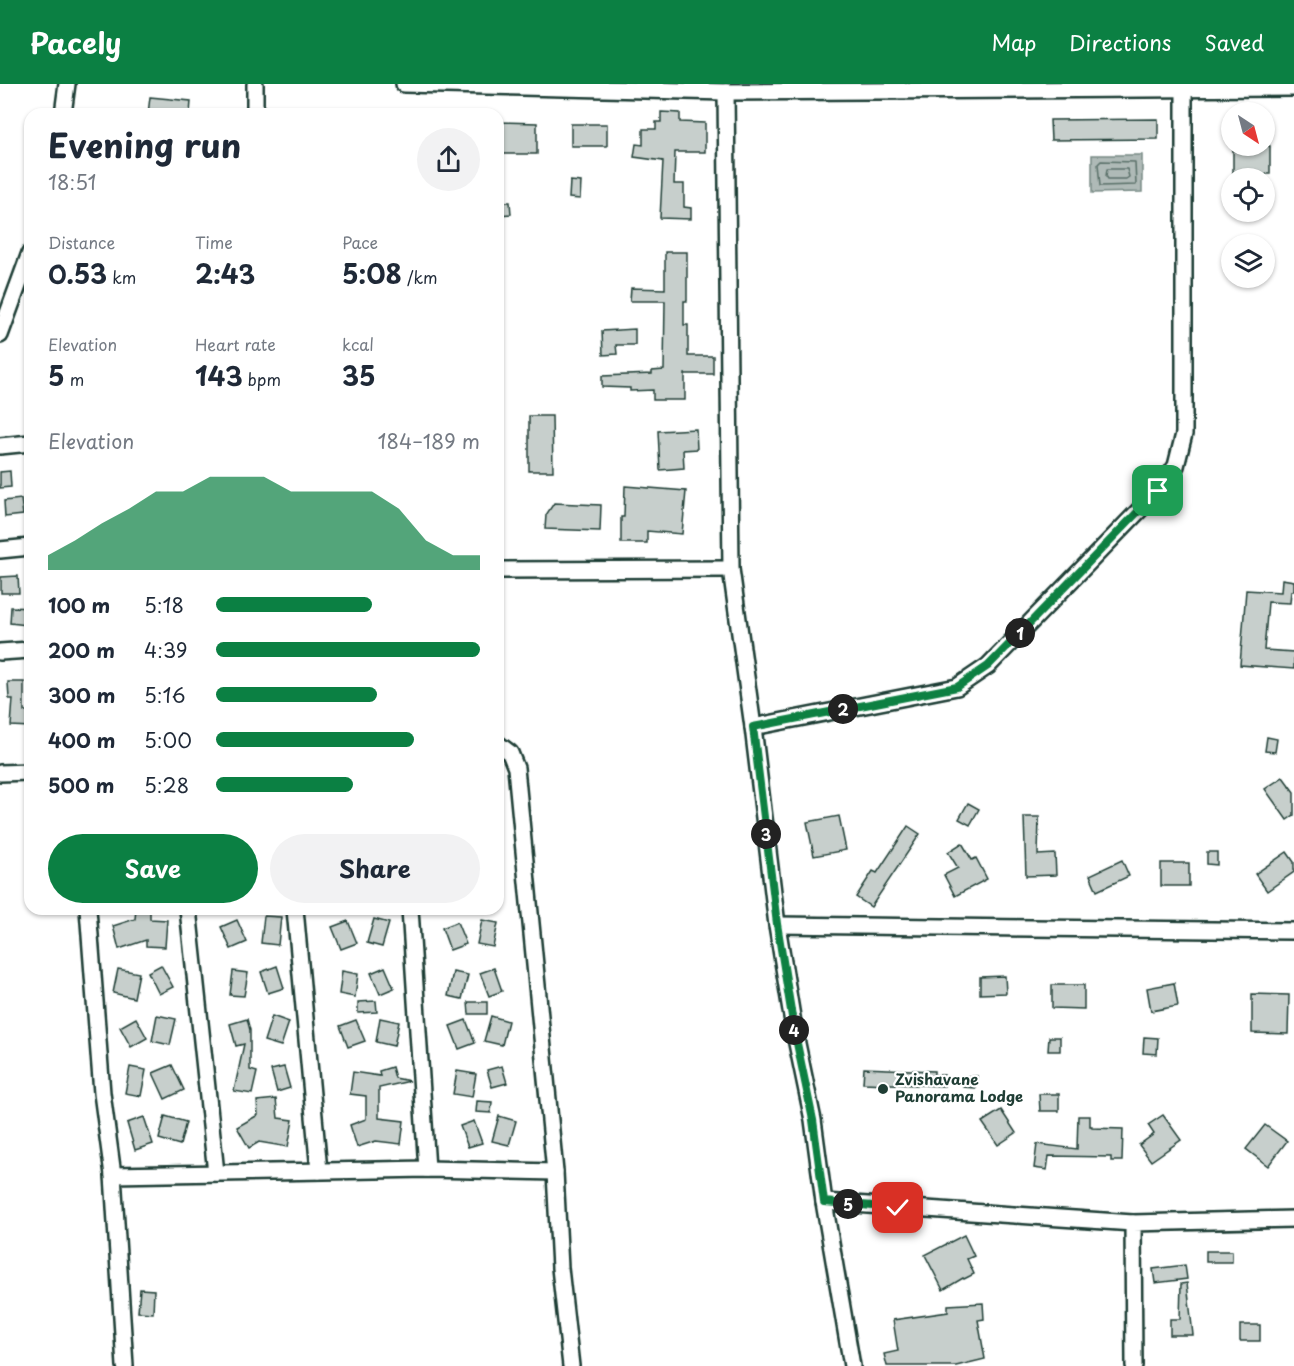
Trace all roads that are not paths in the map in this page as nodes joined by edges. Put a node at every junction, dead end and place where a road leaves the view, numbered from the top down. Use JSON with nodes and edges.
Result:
{"nodes":[{"id":1,"x":67,"y":84,"type":"edge"},
{"id":2,"x":255,"y":84,"type":"edge"},
{"id":3,"x":404,"y":84,"type":"edge"},
{"id":4,"x":860,"y":87,"type":"edge"},
{"id":5,"x":1184,"y":88,"type":"junction"},
{"id":6,"x":1294,"y":88,"type":"edge"},
{"id":7,"x":726,"y":92,"type":"junction"},
{"id":8,"x":64,"y":108,"type":"edge"},
{"id":9,"x":255,"y":108,"type":"edge"},
{"id":10,"x":24,"y":269,"type":"edge"},
{"id":11,"x":0,"y":335,"type":"edge"},
{"id":12,"x":24,"y":444,"type":"edge"},
{"id":13,"x":0,"y":446,"type":"edge"},
{"id":14,"x":24,"y":548,"type":"edge"},
{"id":15,"x":0,"y":550,"type":"edge"},
{"id":16,"x":731,"y":568,"type":"junction"},
{"id":17,"x":504,"y":570,"type":"edge"},
{"id":18,"x":24,"y":650,"type":"edge"},
{"id":19,"x":0,"y":652,"type":"edge"},
{"id":20,"x":753,"y":727,"type":"junction"},
{"id":21,"x":504,"y":748,"type":"edge"},
{"id":22,"x":24,"y":772,"type":"edge"},
{"id":23,"x":0,"y":773,"type":"edge"},
{"id":24,"x":88,"y":915,"type":"edge"},
{"id":25,"x":189,"y":915,"type":"edge"},
{"id":26,"x":296,"y":915,"type":"edge"},
{"id":27,"x":410,"y":915,"type":"edge"},
{"id":28,"x":777,"y":924,"type":"junction"},
{"id":29,"x":1294,"y":931,"type":"edge"},
{"id":30,"x":427,"y":1169,"type":"junction"},
{"id":31,"x":319,"y":1171,"type":"junction"},
{"id":32,"x":555,"y":1172,"type":"junction"},
{"id":33,"x":216,"y":1173,"type":"junction"},
{"id":34,"x":113,"y":1175,"type":"junction"},
{"id":35,"x":824,"y":1202,"type":"junction"},
{"id":36,"x":1294,"y":1219,"type":"edge"},
{"id":37,"x":1133,"y":1223,"type":"junction"},
{"id":38,"x":124,"y":1366,"type":"edge"},
{"id":39,"x":571,"y":1366,"type":"edge"},
{"id":40,"x":852,"y":1366,"type":"edge"},
{"id":41,"x":1134,"y":1366,"type":"edge"}],
"edges":[{"from":1,"to":8,"type":"street"},
{"from":2,"to":9,"type":"street"},
{"from":3,"to":7,"type":"street"},
{"from":4,"to":5,"type":"street"},
{"from":4,"to":7,"type":"street"},
{"from":5,"to":6,"type":"street"},
{"from":5,"to":20,"type":"street"},
{"from":7,"to":16,"type":"street"},
{"from":10,"to":11,"type":"street"},
{"from":12,"to":13,"type":"street"},
{"from":14,"to":15,"type":"street"},
{"from":16,"to":17,"type":"street"},
{"from":16,"to":20,"type":"street"},
{"from":18,"to":19,"type":"street"},
{"from":20,"to":28,"type":"street"},
{"from":21,"to":32,"type":"street"},
{"from":22,"to":23,"type":"street"},
{"from":24,"to":34,"type":"street"},
{"from":25,"to":33,"type":"street"},
{"from":26,"to":31,"type":"street"},
{"from":27,"to":30,"type":"street"},
{"from":28,"to":29,"type":"street"},
{"from":28,"to":35,"type":"street"},
{"from":30,"to":31,"type":"street"},
{"from":30,"to":32,"type":"street"},
{"from":31,"to":33,"type":"street"},
{"from":32,"to":39,"type":"street"},
{"from":33,"to":34,"type":"street"},
{"from":34,"to":38,"type":"street"},
{"from":35,"to":37,"type":"street"},
{"from":35,"to":40,"type":"street"},
{"from":36,"to":37,"type":"street"},
{"from":37,"to":41,"type":"street"}]}
